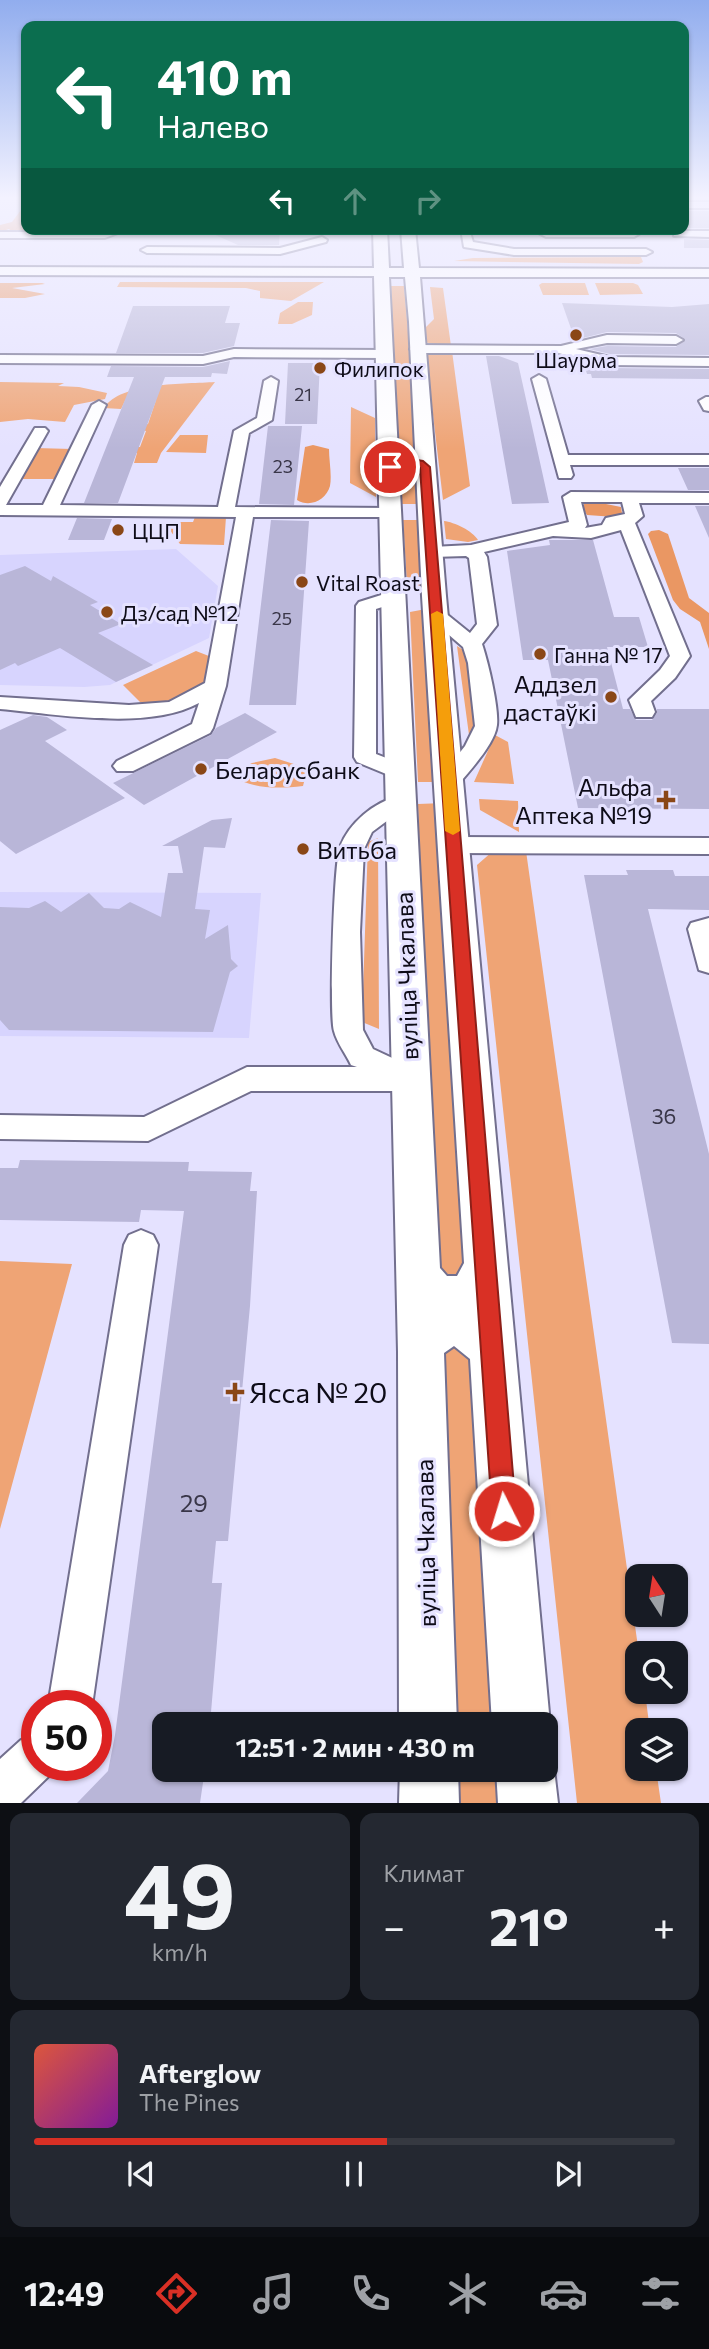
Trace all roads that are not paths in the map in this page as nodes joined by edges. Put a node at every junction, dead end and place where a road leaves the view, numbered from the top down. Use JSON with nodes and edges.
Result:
{"nodes":[{"id":1,"x":365,"y":281,"type":"edge"},
{"id":2,"x":383,"y":281,"type":"edge"},
{"id":3,"x":413,"y":281,"type":"edge"},
{"id":4,"x":383,"y":292,"type":"junction"},
{"id":5,"x":676,"y":340,"type":"dead end"},
{"id":6,"x":417,"y":349,"type":"junction"},
{"id":7,"x":558,"y":349,"type":"junction"},
{"id":8,"x":386,"y":354,"type":"junction"},
{"id":9,"x":0,"y":359,"type":"edge"},
{"id":10,"x":709,"y":362,"type":"edge"},
{"id":11,"x":539,"y":379,"type":"dead end"},
{"id":12,"x":271,"y":381,"type":"dead end"},
{"id":13,"x":99,"y":405,"type":"dead end"},
{"id":14,"x":40,"y":430,"type":"dead end"},
{"id":15,"x":390,"y":457,"type":"junction"},
{"id":16,"x":424,"y":457,"type":"junction"},
{"id":17,"x":560,"y":460,"type":"junction"},
{"id":18,"x":709,"y":460,"type":"edge"},
{"id":19,"x":571,"y":497,"type":"junction"},
{"id":20,"x":629,"y":498,"type":"junction"},
{"id":21,"x":709,"y":498,"type":"edge"},
{"id":22,"x":0,"y":502,"type":"edge"},
{"id":23,"x":0,"y":510,"type":"edge"},
{"id":24,"x":49,"y":510,"type":"junction"},
{"id":25,"x":225,"y":513,"type":"junction"},
{"id":26,"x":245,"y":513,"type":"junction"},
{"id":27,"x":392,"y":513,"type":"junction"},
{"id":28,"x":613,"y":524,"type":"junction"},
{"id":29,"x":578,"y":525,"type":"junction"},
{"id":30,"x":553,"y":531,"type":"junction"},
{"id":31,"x":471,"y":550,"type":"junction"},
{"id":32,"x":432,"y":552,"type":"junction"},
{"id":33,"x":394,"y":597,"type":"junction"},
{"id":34,"x":436,"y":606,"type":"junction"},
{"id":35,"x":472,"y":645,"type":"junction"},
{"id":36,"x":215,"y":686,"type":"junction"},
{"id":37,"x":0,"y":703,"type":"edge"},
{"id":38,"x":25,"y":704,"type":"junction"},
{"id":39,"x":644,"y":712,"type":"dead end"},
{"id":40,"x":0,"y":715,"type":"edge"},
{"id":41,"x":125,"y":765,"type":"dead end"},
{"id":42,"x":450,"y":780,"type":"junction"},
{"id":43,"x":399,"y":787,"type":"junction"},
{"id":44,"x":454,"y":845,"type":"junction"},
{"id":45,"x":709,"y":846,"type":"edge"},
{"id":46,"x":709,"y":927,"type":"edge"},
{"id":47,"x":709,"y":962,"type":"edge"},
{"id":48,"x":410,"y":1079,"type":"junction"},
{"id":49,"x":0,"y":1127,"type":"edge"},
{"id":50,"x":141,"y":1245,"type":"dead end"},
{"id":51,"x":417,"y":1265,"type":"junction"},
{"id":52,"x":484,"y":1266,"type":"junction"},
{"id":53,"x":421,"y":1352,"type":"junction"},
{"id":54,"x":491,"y":1352,"type":"junction"},
{"id":55,"x":71,"y":1690,"type":"edge"},
{"id":56,"x":428,"y":1712,"type":"edge"},
{"id":57,"x":520,"y":1712,"type":"edge"},
{"id":58,"x":21,"y":1771,"type":"edge"},
{"id":59,"x":429,"y":1782,"type":"edge"},
{"id":60,"x":526,"y":1782,"type":"edge"},
{"id":61,"x":0,"y":1791,"type":"edge"},
{"id":62,"x":429,"y":1803,"type":"edge"},
{"id":63,"x":528,"y":1803,"type":"edge"}],
"edges":[{"from":1,"to":4,"type":"main road"},
{"from":2,"to":4,"type":"main road","name":"вуліца Чкалава"},
{"from":3,"to":6,"type":"main road"},
{"from":4,"to":8,"type":"main road","name":"вуліца Чкалава"},
{"from":5,"to":7,"type":"lane"},
{"from":6,"to":7,"type":"lane"},
{"from":6,"to":16,"type":"main road"},
{"from":7,"to":10,"type":"lane"},
{"from":8,"to":9,"type":"lane"},
{"from":8,"to":15,"type":"main road","name":"вуліца Чкалава"},
{"from":11,"to":17,"type":"lane"},
{"from":12,"to":25,"type":"lane"},
{"from":13,"to":24,"type":"lane"},
{"from":14,"to":22,"type":"lane"},
{"from":15,"to":16,"type":"main road"},
{"from":15,"to":27,"type":"main road","name":"вуліца Чкалава"},
{"from":16,"to":32,"type":"main road"},
{"from":17,"to":18,"type":"lane"},
{"from":17,"to":19,"type":"lane"},
{"from":19,"to":20,"type":"lane"},
{"from":19,"to":29,"type":"lane"},
{"from":20,"to":21,"type":"lane"},
{"from":20,"to":28,"type":"lane"},
{"from":23,"to":24,"type":"lane"},
{"from":24,"to":25,"type":"lane"},
{"from":25,"to":26,"type":"lane"},
{"from":26,"to":27,"type":"lane"},
{"from":26,"to":36,"type":"lane"},
{"from":27,"to":33,"type":"main road","name":"вуліца Чкалава"},
{"from":28,"to":29,"type":"lane"},
{"from":28,"to":30,"type":"lane"},
{"from":28,"to":39,"type":"lane"},
{"from":29,"to":30,"type":"lane"},
{"from":30,"to":31,"type":"lane"},
{"from":31,"to":32,"type":"lane"},
{"from":31,"to":35,"type":"lane"},
{"from":32,"to":34,"type":"main road"},
{"from":33,"to":34,"type":"main road"},
{"from":33,"to":43,"type":"main road","name":"вуліца Чкалава"},
{"from":33,"to":43,"type":"lane"},
{"from":34,"to":35,"type":"lane"},
{"from":34,"to":42,"type":"main road"},
{"from":35,"to":42,"type":"lane"},
{"from":36,"to":38,"type":"lane"},
{"from":36,"to":41,"type":"lane"},
{"from":37,"to":38,"type":"lane"},
{"from":38,"to":40,"type":"lane"},
{"from":42,"to":44,"type":"main road"},
{"from":43,"to":48,"type":"main road","name":"вуліца Чкалава"},
{"from":43,"to":48,"type":"lane"},
{"from":44,"to":45,"type":"lane"},
{"from":44,"to":52,"type":"main road"},
{"from":46,"to":47,"type":"lane"},
{"from":48,"to":49,"type":"lane"},
{"from":48,"to":51,"type":"main road","name":"вуліца Чкалава"},
{"from":50,"to":55,"type":"lane"},
{"from":51,"to":52,"type":"main road"},
{"from":51,"to":53,"type":"main road","name":"вуліца Чкалава"},
{"from":52,"to":54,"type":"main road"},
{"from":53,"to":54,"type":"main road"},
{"from":53,"to":56,"type":"main road","name":"вуліца Чкалава"},
{"from":54,"to":57,"type":"main road"},
{"from":58,"to":61,"type":"lane"},
{"from":59,"to":62,"type":"main road"},
{"from":60,"to":63,"type":"main road"}]}
